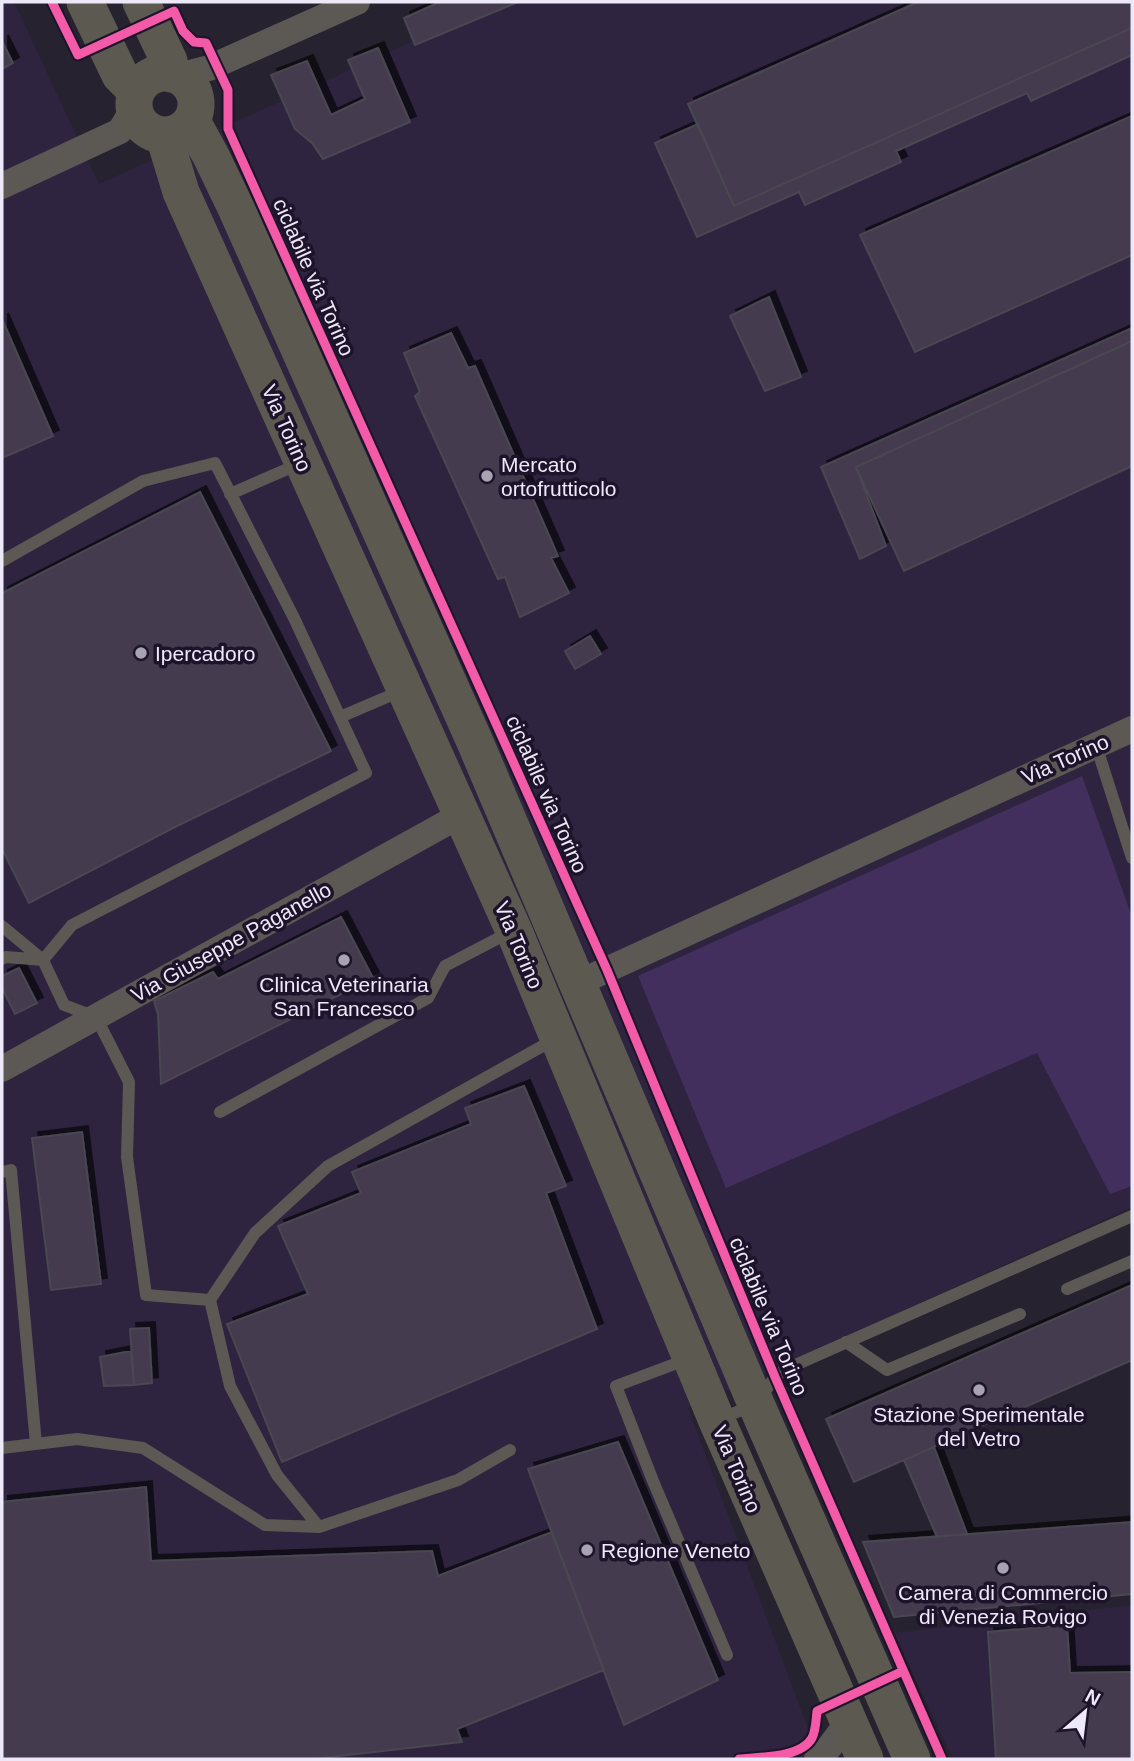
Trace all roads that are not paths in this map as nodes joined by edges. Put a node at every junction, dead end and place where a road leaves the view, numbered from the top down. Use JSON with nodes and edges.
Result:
{"nodes":[{"id":1,"x":85,"y":2,"type":"edge"},
{"id":2,"x":141,"y":2,"type":"edge"},
{"id":3,"x":357,"y":2,"type":"edge"},
{"id":4,"x":185,"y":95,"type":"junction"},
{"id":5,"x":135,"y":100,"type":"junction"},
{"id":6,"x":2,"y":186,"type":"edge"},
{"id":7,"x":303,"y":463,"type":"junction"},
{"id":8,"x":230,"y":494,"type":"junction"},
{"id":9,"x":2,"y":561,"type":"edge"},
{"id":10,"x":405,"y":690,"type":"junction"},
{"id":11,"x":340,"y":717,"type":"junction"},
{"id":12,"x":1132,"y":729,"type":"edge"},
{"id":13,"x":1096,"y":745,"type":"junction"},
{"id":14,"x":461,"y":815,"type":"junction"},
{"id":15,"x":1132,"y":858,"type":"edge"},
{"id":16,"x":2,"y":926,"type":"edge"},
{"id":17,"x":514,"y":931,"type":"junction"},
{"id":18,"x":2,"y":959,"type":"edge"},
{"id":19,"x":43,"y":960,"type":"junction"},
{"id":20,"x":578,"y":983,"type":"junction"},
{"id":21,"x":96,"y":1017,"type":"junction"},
{"id":22,"x":558,"y":1037,"type":"junction"},
{"id":23,"x":2,"y":1069,"type":"edge"},
{"id":24,"x":220,"y":1112,"type":"dead end"},
{"id":25,"x":2,"y":1172,"type":"edge"},
{"id":26,"x":1132,"y":1216,"type":"edge"},
{"id":27,"x":1132,"y":1261,"type":"edge"},
{"id":28,"x":1067,"y":1289,"type":"dead end"},
{"id":29,"x":210,"y":1300,"type":"junction"},
{"id":30,"x":1020,"y":1314,"type":"dead end"},
{"id":31,"x":846,"y":1342,"type":"junction"},
{"id":32,"x":691,"y":1358,"type":"junction"},
{"id":33,"x":756,"y":1404,"type":"junction"},
{"id":34,"x":717,"y":1421,"type":"junction"},
{"id":35,"x":36,"y":1444,"type":"junction"},
{"id":36,"x":2,"y":1448,"type":"edge"},
{"id":37,"x":510,"y":1450,"type":"dead end"},
{"id":38,"x":319,"y":1527,"type":"junction"},
{"id":39,"x":727,"y":1655,"type":"dead end"},
{"id":40,"x":848,"y":1722,"type":"junction"},
{"id":41,"x":817,"y":1759,"type":"edge"},
{"id":42,"x":865,"y":1759,"type":"edge"},
{"id":43,"x":912,"y":1759,"type":"edge"}],
"edges":[{"from":1,"to":5,"type":"street"},
{"from":2,"to":4,"type":"street","name":"Via Torino"},
{"from":3,"to":4,"type":"street"},
{"from":4,"to":5,"type":"street"},
{"from":4,"to":5,"type":"street"},
{"from":4,"to":7,"type":"street","name":"Via Torino"},
{"from":4,"to":20,"type":"street","name":"Via Torino"},
{"from":5,"to":6,"type":"street"},
{"from":7,"to":8,"type":"lane"},
{"from":7,"to":10,"type":"street","name":"Via Torino"},
{"from":8,"to":9,"type":"lane"},
{"from":8,"to":11,"type":"lane"},
{"from":10,"to":11,"type":"lane"},
{"from":10,"to":14,"type":"street","name":"Via Torino"},
{"from":11,"to":19,"type":"lane"},
{"from":12,"to":13,"type":"street","name":"Via Torino"},
{"from":13,"to":15,"type":"lane"},
{"from":13,"to":20,"type":"street","name":"Via Torino"},
{"from":14,"to":17,"type":"street","name":"Via Torino"},
{"from":14,"to":21,"type":"street","name":"Via Giuseppe Paganello"},
{"from":16,"to":19,"type":"lane"},
{"from":17,"to":22,"type":"street","name":"Via Torino"},
{"from":17,"to":24,"type":"lane"},
{"from":18,"to":19,"type":"lane"},
{"from":19,"to":21,"type":"lane"},
{"from":20,"to":33,"type":"street","name":"Via Torino"},
{"from":21,"to":23,"type":"street","name":"Via Giuseppe Paganello"},
{"from":21,"to":29,"type":"lane"},
{"from":22,"to":29,"type":"lane"},
{"from":22,"to":32,"type":"street","name":"Via Torino"},
{"from":25,"to":35,"type":"lane"},
{"from":26,"to":31,"type":"lane"},
{"from":27,"to":28,"type":"lane"},
{"from":29,"to":38,"type":"lane"},
{"from":30,"to":31,"type":"lane"},
{"from":31,"to":33,"type":"lane"},
{"from":32,"to":34,"type":"street","name":"Via Torino"},
{"from":32,"to":39,"type":"lane"},
{"from":33,"to":34,"type":"lane"},
{"from":33,"to":43,"type":"street","name":"Via Torino"},
{"from":34,"to":40,"type":"street","name":"Via Torino"},
{"from":35,"to":36,"type":"lane"},
{"from":35,"to":38,"type":"lane"},
{"from":37,"to":38,"type":"lane"},
{"from":40,"to":41,"type":"street"},
{"from":40,"to":42,"type":"street","name":"Via Torino"}]}
